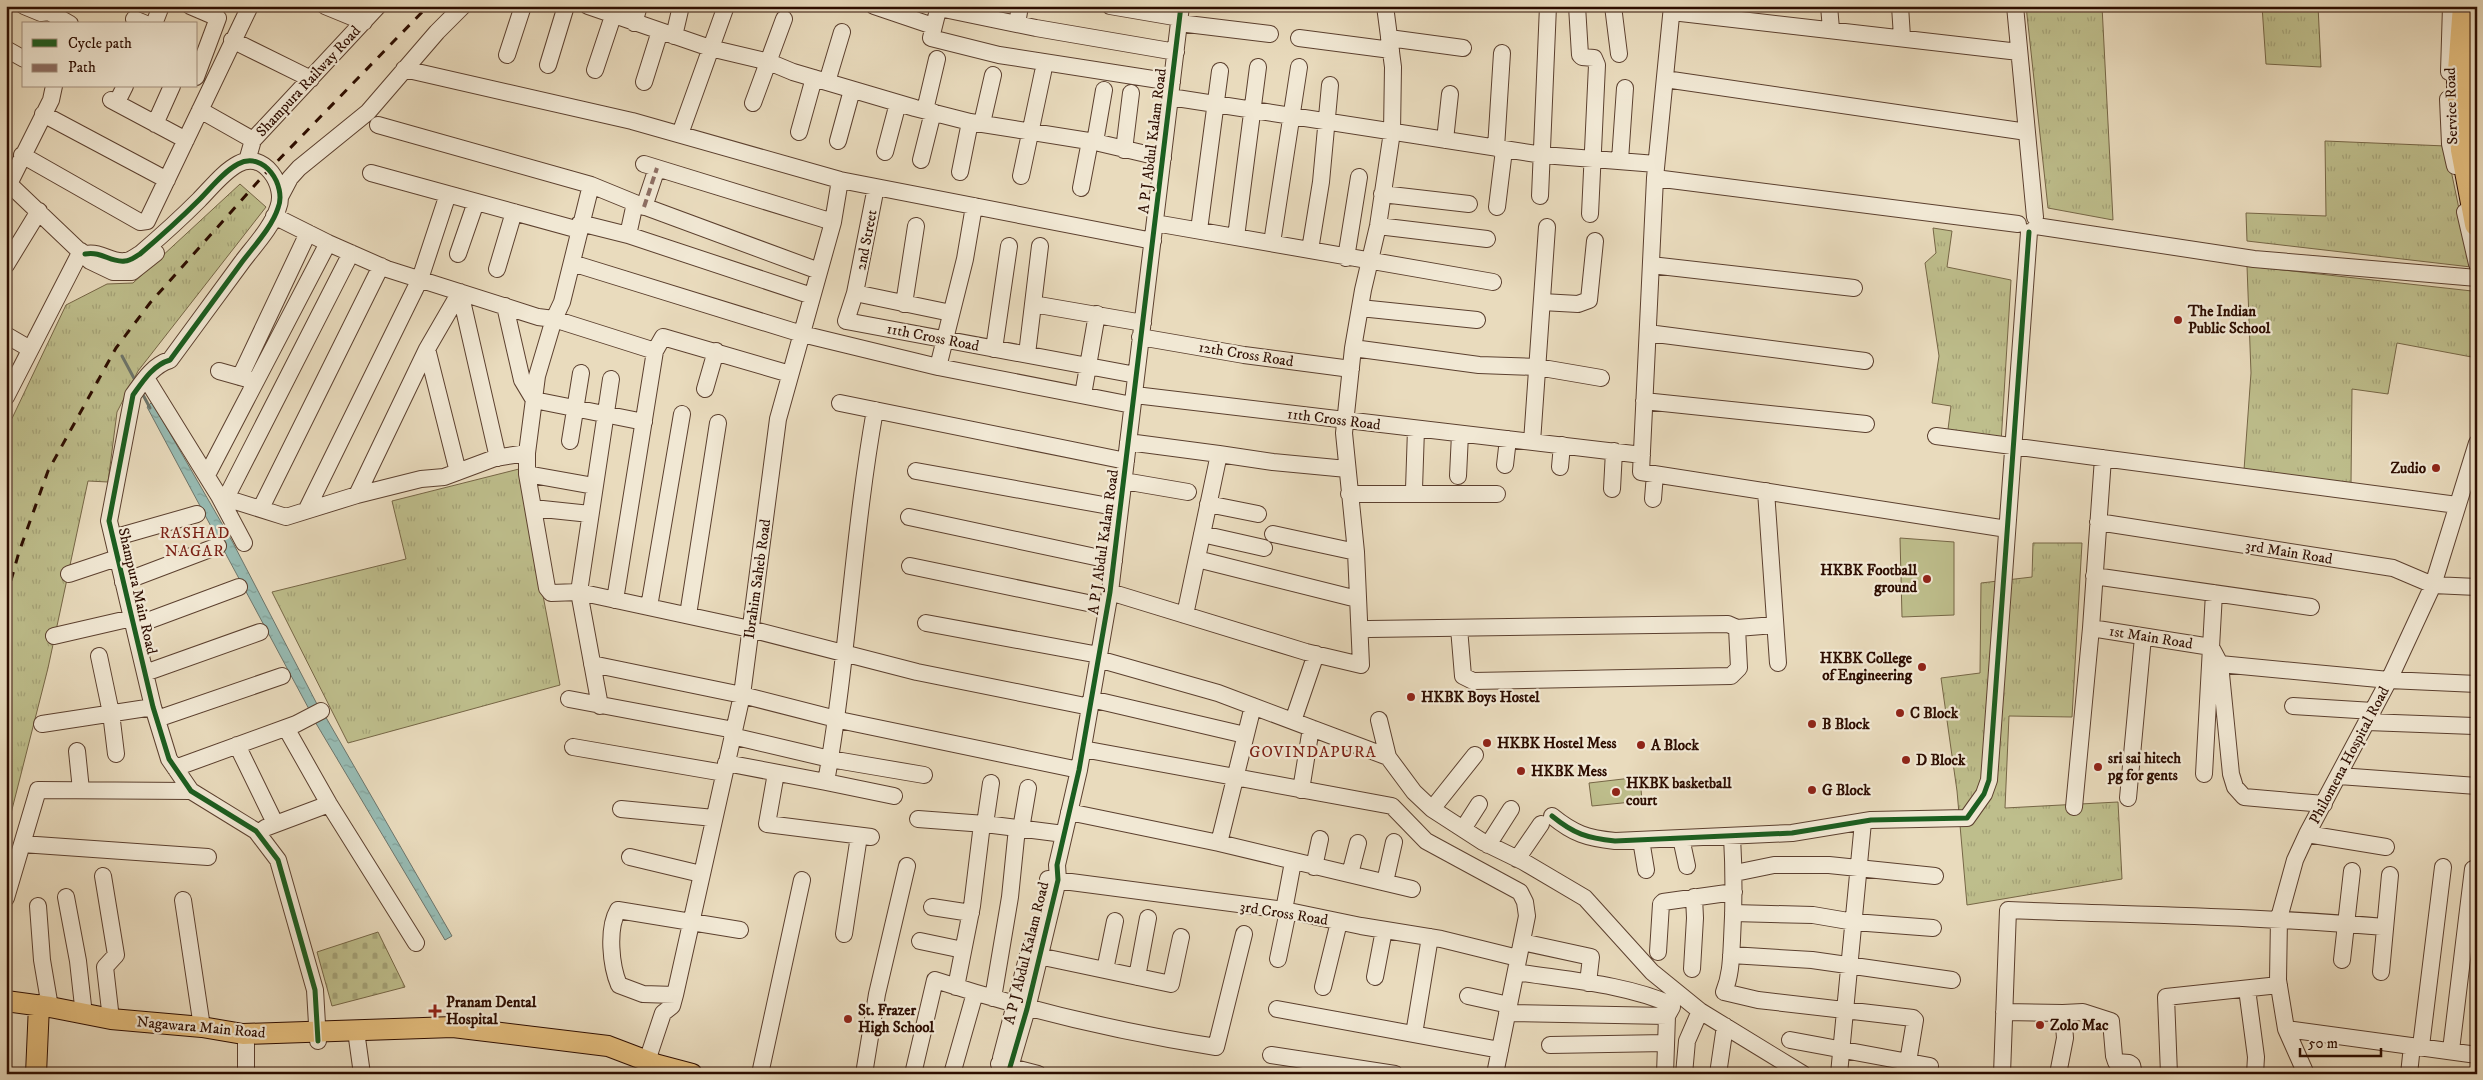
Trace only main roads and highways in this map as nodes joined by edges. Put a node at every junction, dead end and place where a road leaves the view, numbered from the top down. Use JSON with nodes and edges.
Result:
{"nodes":[{"id":1,"x":2465,"y":6,"type":"edge"},
{"id":2,"x":2477,"y":224,"type":"edge"},
{"id":3,"x":6,"y":1001,"type":"edge"},
{"id":4,"x":6,"y":1012,"type":"edge"},
{"id":5,"x":44,"y":1012,"type":"junction"},
{"id":6,"x":319,"y":1037,"type":"junction"},
{"id":7,"x":648,"y":1067,"type":"edge"},
{"id":8,"x":683,"y":1073,"type":"edge"},
{"id":9,"x":36,"y":1074,"type":"edge"},
{"id":10,"x":48,"y":1074,"type":"edge"}],
"edges":[{"from":1,"to":2,"type":"highway"},
{"from":3,"to":5,"type":"main road","name":"Nagawara Main Road"},
{"from":4,"to":5,"type":"main road"},
{"from":5,"to":6,"type":"main road","name":"Nagawara Main Road"},
{"from":5,"to":6,"type":"main road"},
{"from":5,"to":9,"type":"main road"},
{"from":5,"to":10,"type":"main road"},
{"from":6,"to":7,"type":"main road"},
{"from":7,"to":8,"type":"main road"}]}
